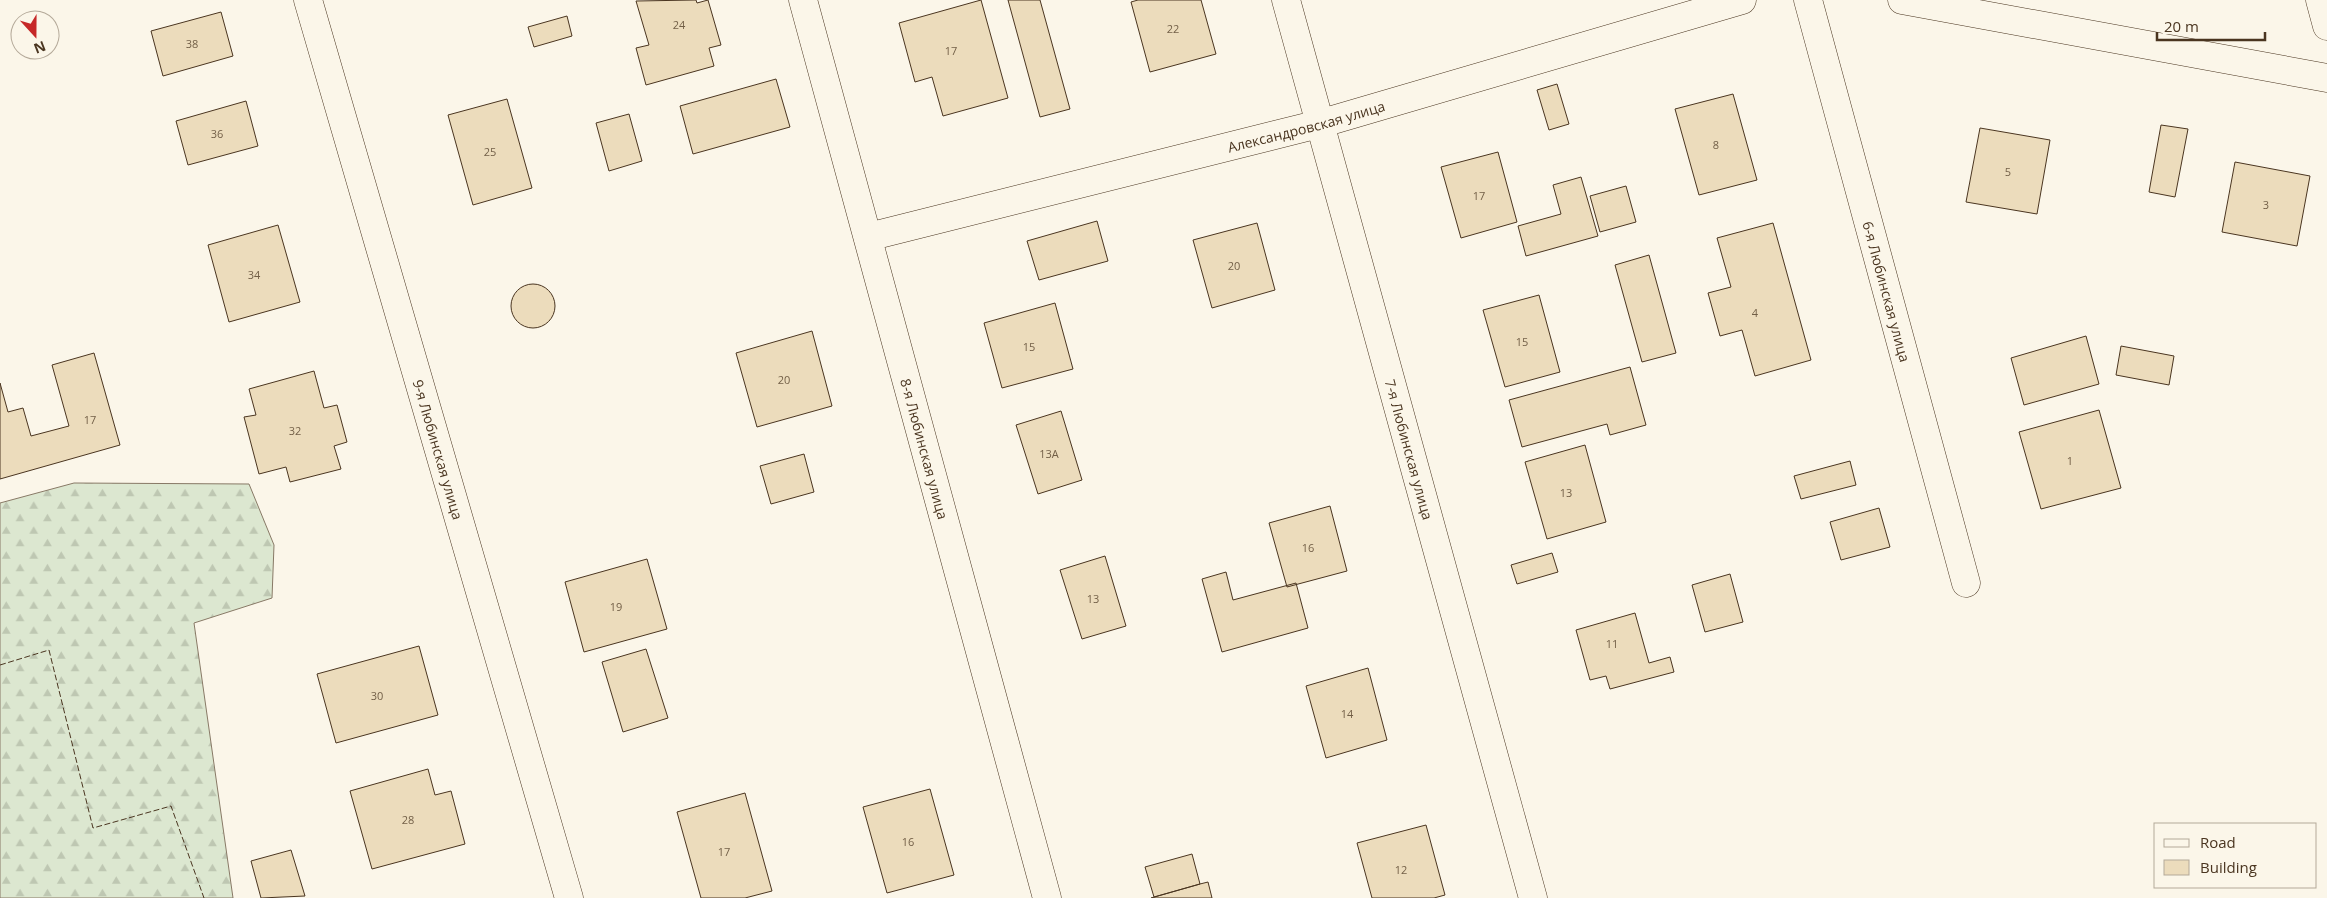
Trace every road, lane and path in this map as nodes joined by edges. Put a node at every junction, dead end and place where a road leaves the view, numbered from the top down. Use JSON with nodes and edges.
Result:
{"nodes":[{"id":1,"x":308,"y":0,"type":"edge"},
{"id":2,"x":803,"y":0,"type":"edge"},
{"id":3,"x":1286,"y":0,"type":"edge"},
{"id":4,"x":1742,"y":0,"type":"edge"},
{"id":5,"x":1808,"y":0,"type":"edge"},
{"id":6,"x":1902,"y":0,"type":"edge"},
{"id":7,"x":2320,"y":0,"type":"edge"},
{"id":8,"x":2327,"y":26,"type":"edge"},
{"id":9,"x":2327,"y":78,"type":"edge"},
{"id":10,"x":1320,"y":124,"type":"junction"},
{"id":11,"x":868,"y":237,"type":"junction"},
{"id":12,"x":1966,"y":583,"type":"dead end"},
{"id":13,"x":569,"y":898,"type":"edge"},
{"id":14,"x":1047,"y":898,"type":"edge"},
{"id":15,"x":1533,"y":898,"type":"edge"}],
"edges":[{"from":1,"to":13,"type":"street","name":"9-я Любинская улица"},
{"from":2,"to":11,"type":"street","name":"8-я Любинская улица"},
{"from":3,"to":10,"type":"street","name":"7-я Любинская улица"},
{"from":4,"to":10,"type":"street","name":"Александровская улица"},
{"from":5,"to":12,"type":"street","name":"6-я Любинская улица"},
{"from":6,"to":9,"type":"street"},
{"from":7,"to":8,"type":"street"},
{"from":10,"to":11,"type":"street","name":"Александровская улица"},
{"from":10,"to":15,"type":"street","name":"7-я Любинская улица"},
{"from":11,"to":14,"type":"street","name":"8-я Любинская улица"}]}
